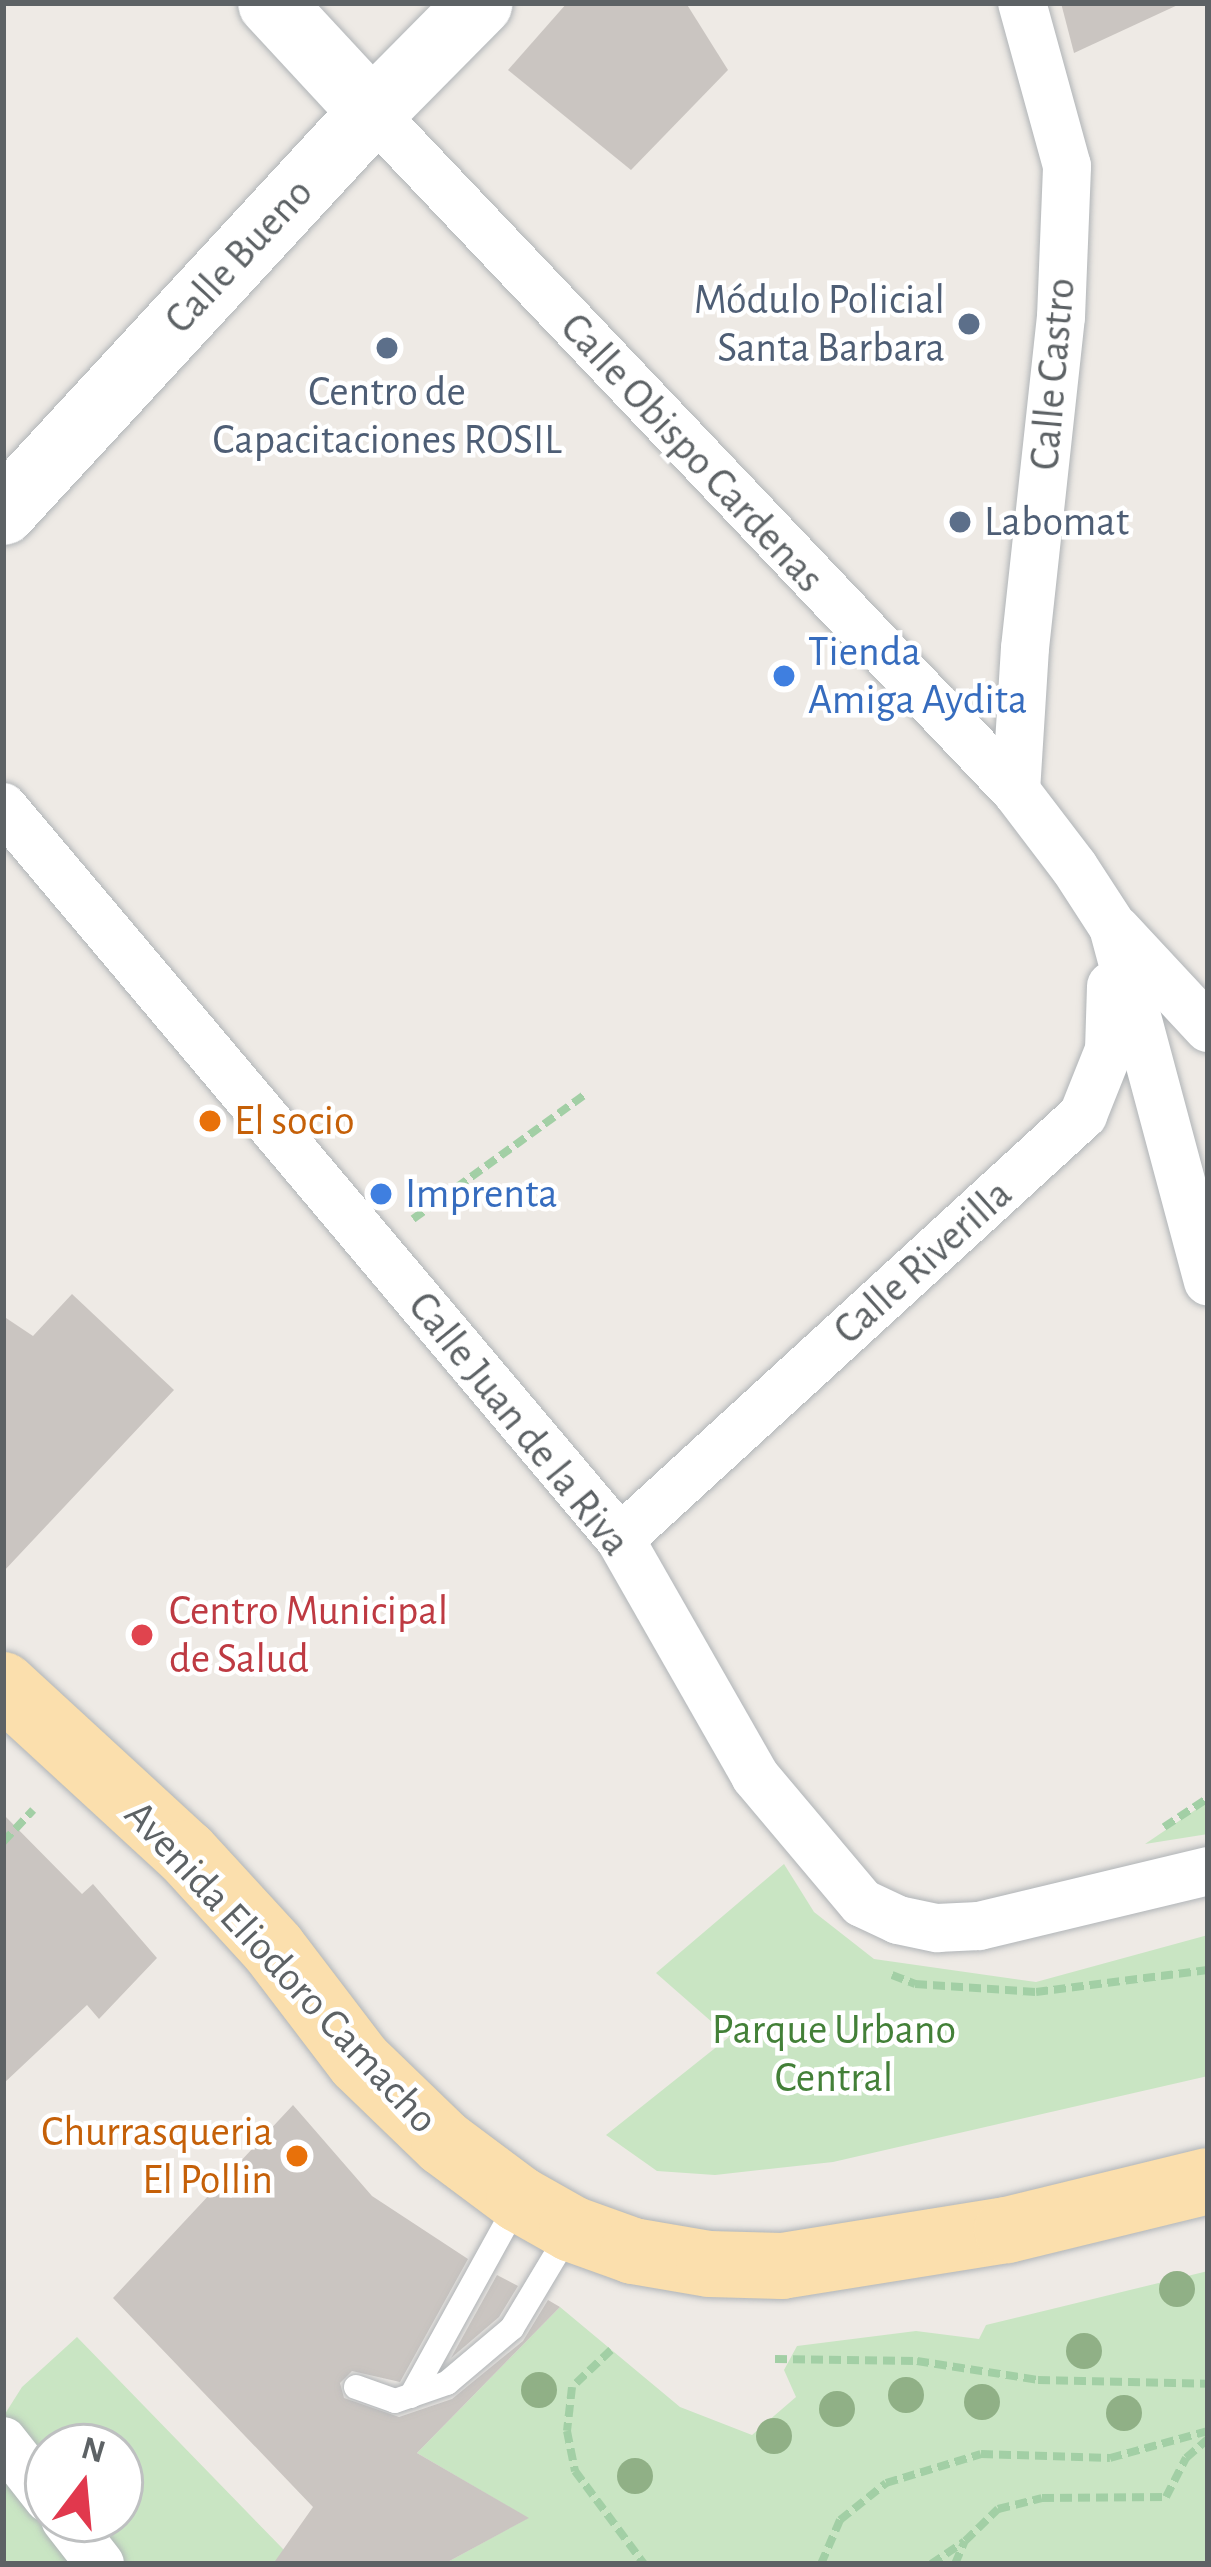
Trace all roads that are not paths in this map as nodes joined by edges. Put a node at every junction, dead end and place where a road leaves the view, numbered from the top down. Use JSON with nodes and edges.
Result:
{"nodes":[{"id":1,"x":271,"y":3,"type":"edge"},
{"id":2,"x":480,"y":3,"type":"edge"},
{"id":3,"x":1022,"y":3,"type":"edge"},
{"id":4,"x":371,"y":112,"type":"junction"},
{"id":5,"x":3,"y":512,"type":"edge"},
{"id":6,"x":1016,"y":791,"type":"junction"},
{"id":7,"x":3,"y":807,"type":"edge"},
{"id":8,"x":1113,"y":927,"type":"junction"},
{"id":9,"x":1208,"y":1028,"type":"edge"},
{"id":10,"x":1208,"y":1282,"type":"edge"},
{"id":11,"x":620,"y":1539,"type":"junction"},
{"id":12,"x":3,"y":1685,"type":"edge"},
{"id":13,"x":1208,"y":1871,"type":"edge"},
{"id":14,"x":1208,"y":2181,"type":"edge"},
{"id":15,"x":545,"y":2214,"type":"junction"},
{"id":16,"x":356,"y":2386,"type":"dead end"},
{"id":17,"x":411,"y":2396,"type":"junction"},
{"id":18,"x":3,"y":2441,"type":"edge"},
{"id":19,"x":24,"y":2468,"type":"edge"}],
"edges":[{"from":1,"to":4,"type":"main road"},
{"from":2,"to":4,"type":"main road","name":"Calle Bueno"},
{"from":3,"to":6,"type":"street","name":"Calle Castro"},
{"from":4,"to":5,"type":"main road","name":"Calle Bueno"},
{"from":4,"to":6,"type":"street","name":"Calle Obispo Cardenas"},
{"from":6,"to":8,"type":"street"},
{"from":7,"to":11,"type":"street","name":"Calle Juan de la Riva"},
{"from":8,"to":9,"type":"street"},
{"from":8,"to":10,"type":"street"},
{"from":8,"to":11,"type":"street","name":"Calle Riverilla"},
{"from":11,"to":13,"type":"street","name":"Calle Juan de la Riva"},
{"from":12,"to":15,"type":"main road","name":"Avenida Eliodoro Camacho"},
{"from":14,"to":15,"type":"main road","name":"Avenida Eliodoro Camacho"},
{"from":15,"to":17,"type":"lane"},
{"from":15,"to":17,"type":"lane"},
{"from":16,"to":17,"type":"lane"},
{"from":18,"to":19,"type":"street"}]}
